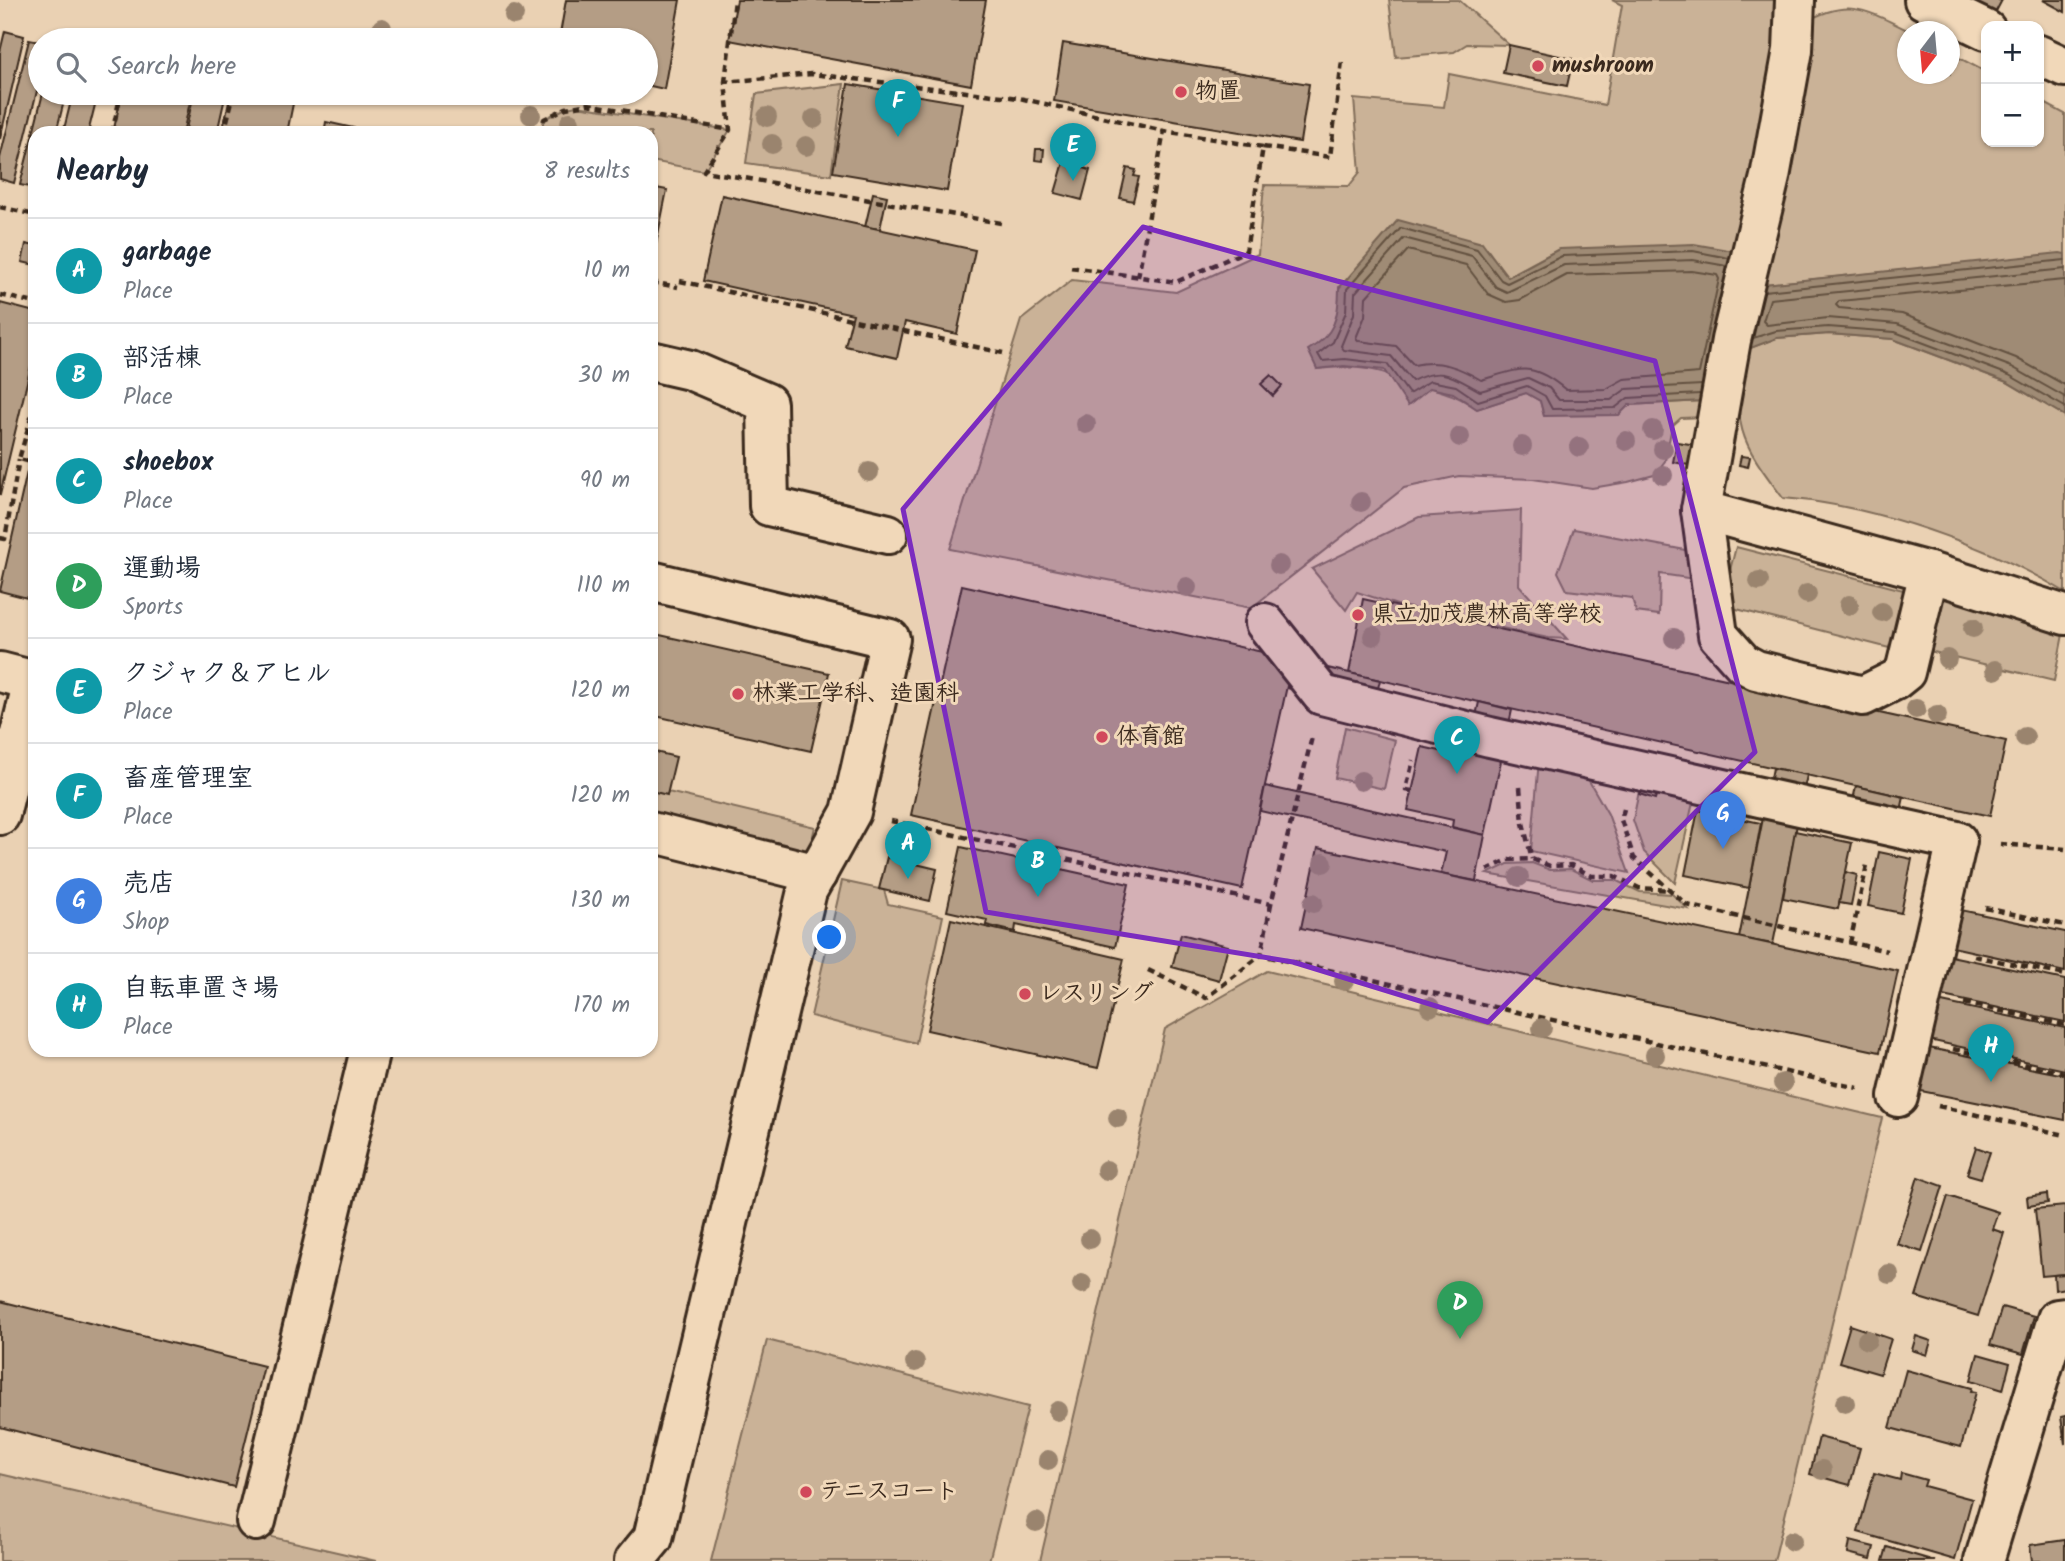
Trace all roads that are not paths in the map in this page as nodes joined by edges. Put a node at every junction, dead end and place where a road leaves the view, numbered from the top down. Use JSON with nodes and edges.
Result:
{"nodes":[{"id":1,"x":1796,"y":0,"type":"edge"},
{"id":2,"x":1924,"y":0,"type":"edge"},
{"id":3,"x":1981,"y":28,"type":"edge"},
{"id":4,"x":2044,"y":57,"type":"edge"},
{"id":5,"x":2065,"y":67,"type":"edge"},
{"id":6,"x":658,"y":363,"type":"edge"},
{"id":7,"x":1701,"y":510,"type":"junction"},
{"id":8,"x":888,"y":534,"type":"dead end"},
{"id":9,"x":1929,"y":572,"type":"junction"},
{"id":10,"x":658,"y":583,"type":"edge"},
{"id":11,"x":2065,"y":615,"type":"edge"},
{"id":12,"x":1265,"y":623,"type":"dead end"},
{"id":13,"x":23,"y":678,"type":"edge"},
{"id":14,"x":0,"y":815,"type":"edge"},
{"id":15,"x":658,"y":834,"type":"edge"},
{"id":16,"x":817,"y":874,"type":"junction"},
{"id":17,"x":368,"y":1057,"type":"edge"},
{"id":18,"x":1898,"y":1097,"type":"road end"},
{"id":19,"x":2065,"y":1318,"type":"edge"},
{"id":20,"x":256,"y":1521,"type":"dead end"},
{"id":21,"x":634,"y":1561,"type":"edge"},
{"id":22,"x":1984,"y":1561,"type":"edge"}],
"edges":[{"from":1,"to":7,"type":"street"},
{"from":2,"to":3,"type":"street"},
{"from":4,"to":5,"type":"street"},
{"from":6,"to":8,"type":"street"},
{"from":7,"to":9,"type":"street"},
{"from":7,"to":9,"type":"street"},
{"from":9,"to":11,"type":"street"},
{"from":10,"to":16,"type":"street"},
{"from":12,"to":18,"type":"street"},
{"from":13,"to":14,"type":"street"},
{"from":15,"to":16,"type":"street"},
{"from":16,"to":21,"type":"street"},
{"from":17,"to":20,"type":"street"},
{"from":19,"to":22,"type":"street"}]}
